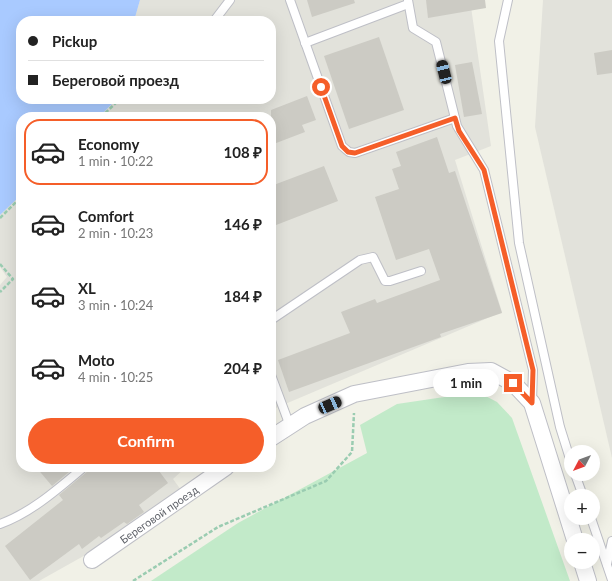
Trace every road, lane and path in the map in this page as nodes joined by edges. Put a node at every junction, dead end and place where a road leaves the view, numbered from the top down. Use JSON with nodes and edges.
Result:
{"nodes":[{"id":1,"x":230,"y":0,"type":"edge"},
{"id":2,"x":290,"y":0,"type":"edge"},
{"id":3,"x":508,"y":0,"type":"edge"},
{"id":4,"x":408,"y":2,"type":"edge"},
{"id":5,"x":218,"y":16,"type":"edge"},
{"id":6,"x":305,"y":43,"type":"junction"},
{"id":7,"x":115,"y":104,"type":"edge"},
{"id":8,"x":107,"y":112,"type":"edge"},
{"id":9,"x":455,"y":118,"type":"junction"},
{"id":10,"x":16,"y":202,"type":"edge"},
{"id":11,"x":0,"y":218,"type":"edge"},
{"id":12,"x":0,"y":264,"type":"edge"},
{"id":13,"x":421,"y":271,"type":"dead end"},
{"id":14,"x":0,"y":292,"type":"edge"},
{"id":15,"x":276,"y":317,"type":"edge"},
{"id":16,"x":276,"y":388,"type":"edge"},
{"id":17,"x":354,"y":394,"type":"junction"},
{"id":18,"x":532,"y":403,"type":"junction"},
{"id":19,"x":290,"y":426,"type":"junction"},
{"id":20,"x":276,"y":435,"type":"edge"},
{"id":21,"x":566,"y":445,"type":"edge"},
{"id":22,"x":78,"y":472,"type":"edge"},
{"id":23,"x":219,"y":472,"type":"edge"},
{"id":24,"x":0,"y":524,"type":"edge"},
{"id":25,"x":593,"y":525,"type":"edge"},
{"id":26,"x":573,"y":533,"type":"edge"},
{"id":27,"x":612,"y":541,"type":"edge"},
{"id":28,"x":92,"y":560,"type":"dead end"},
{"id":29,"x":607,"y":565,"type":"junction"},
{"id":30,"x":584,"y":569,"type":"edge"},
{"id":31,"x":612,"y":580,"type":"edge"},
{"id":32,"x":133,"y":581,"type":"edge"},
{"id":33,"x":588,"y":581,"type":"edge"}],
"edges":[{"from":1,"to":5,"type":"lane"},
{"from":2,"to":6,"type":"lane"},
{"from":3,"to":21,"type":"lane"},
{"from":4,"to":6,"type":"lane"},
{"from":4,"to":9,"type":"lane"},
{"from":6,"to":9,"type":"lane"},
{"from":7,"to":8,"type":"path"},
{"from":9,"to":18,"type":"lane"},
{"from":10,"to":11,"type":"path"},
{"from":12,"to":14,"type":"path"},
{"from":13,"to":15,"type":"lane"},
{"from":16,"to":19,"type":"lane"},
{"from":17,"to":18,"type":"street"},
{"from":17,"to":19,"type":"street"},
{"from":17,"to":32,"type":"path"},
{"from":18,"to":26,"type":"street"},
{"from":19,"to":20,"type":"street"},
{"from":22,"to":24,"type":"lane"},
{"from":23,"to":28,"type":"street","name":"Береговой проезд"},
{"from":25,"to":29,"type":"lane"},
{"from":27,"to":29,"type":"lane"},
{"from":29,"to":31,"type":"lane"},
{"from":30,"to":33,"type":"street"}]}
